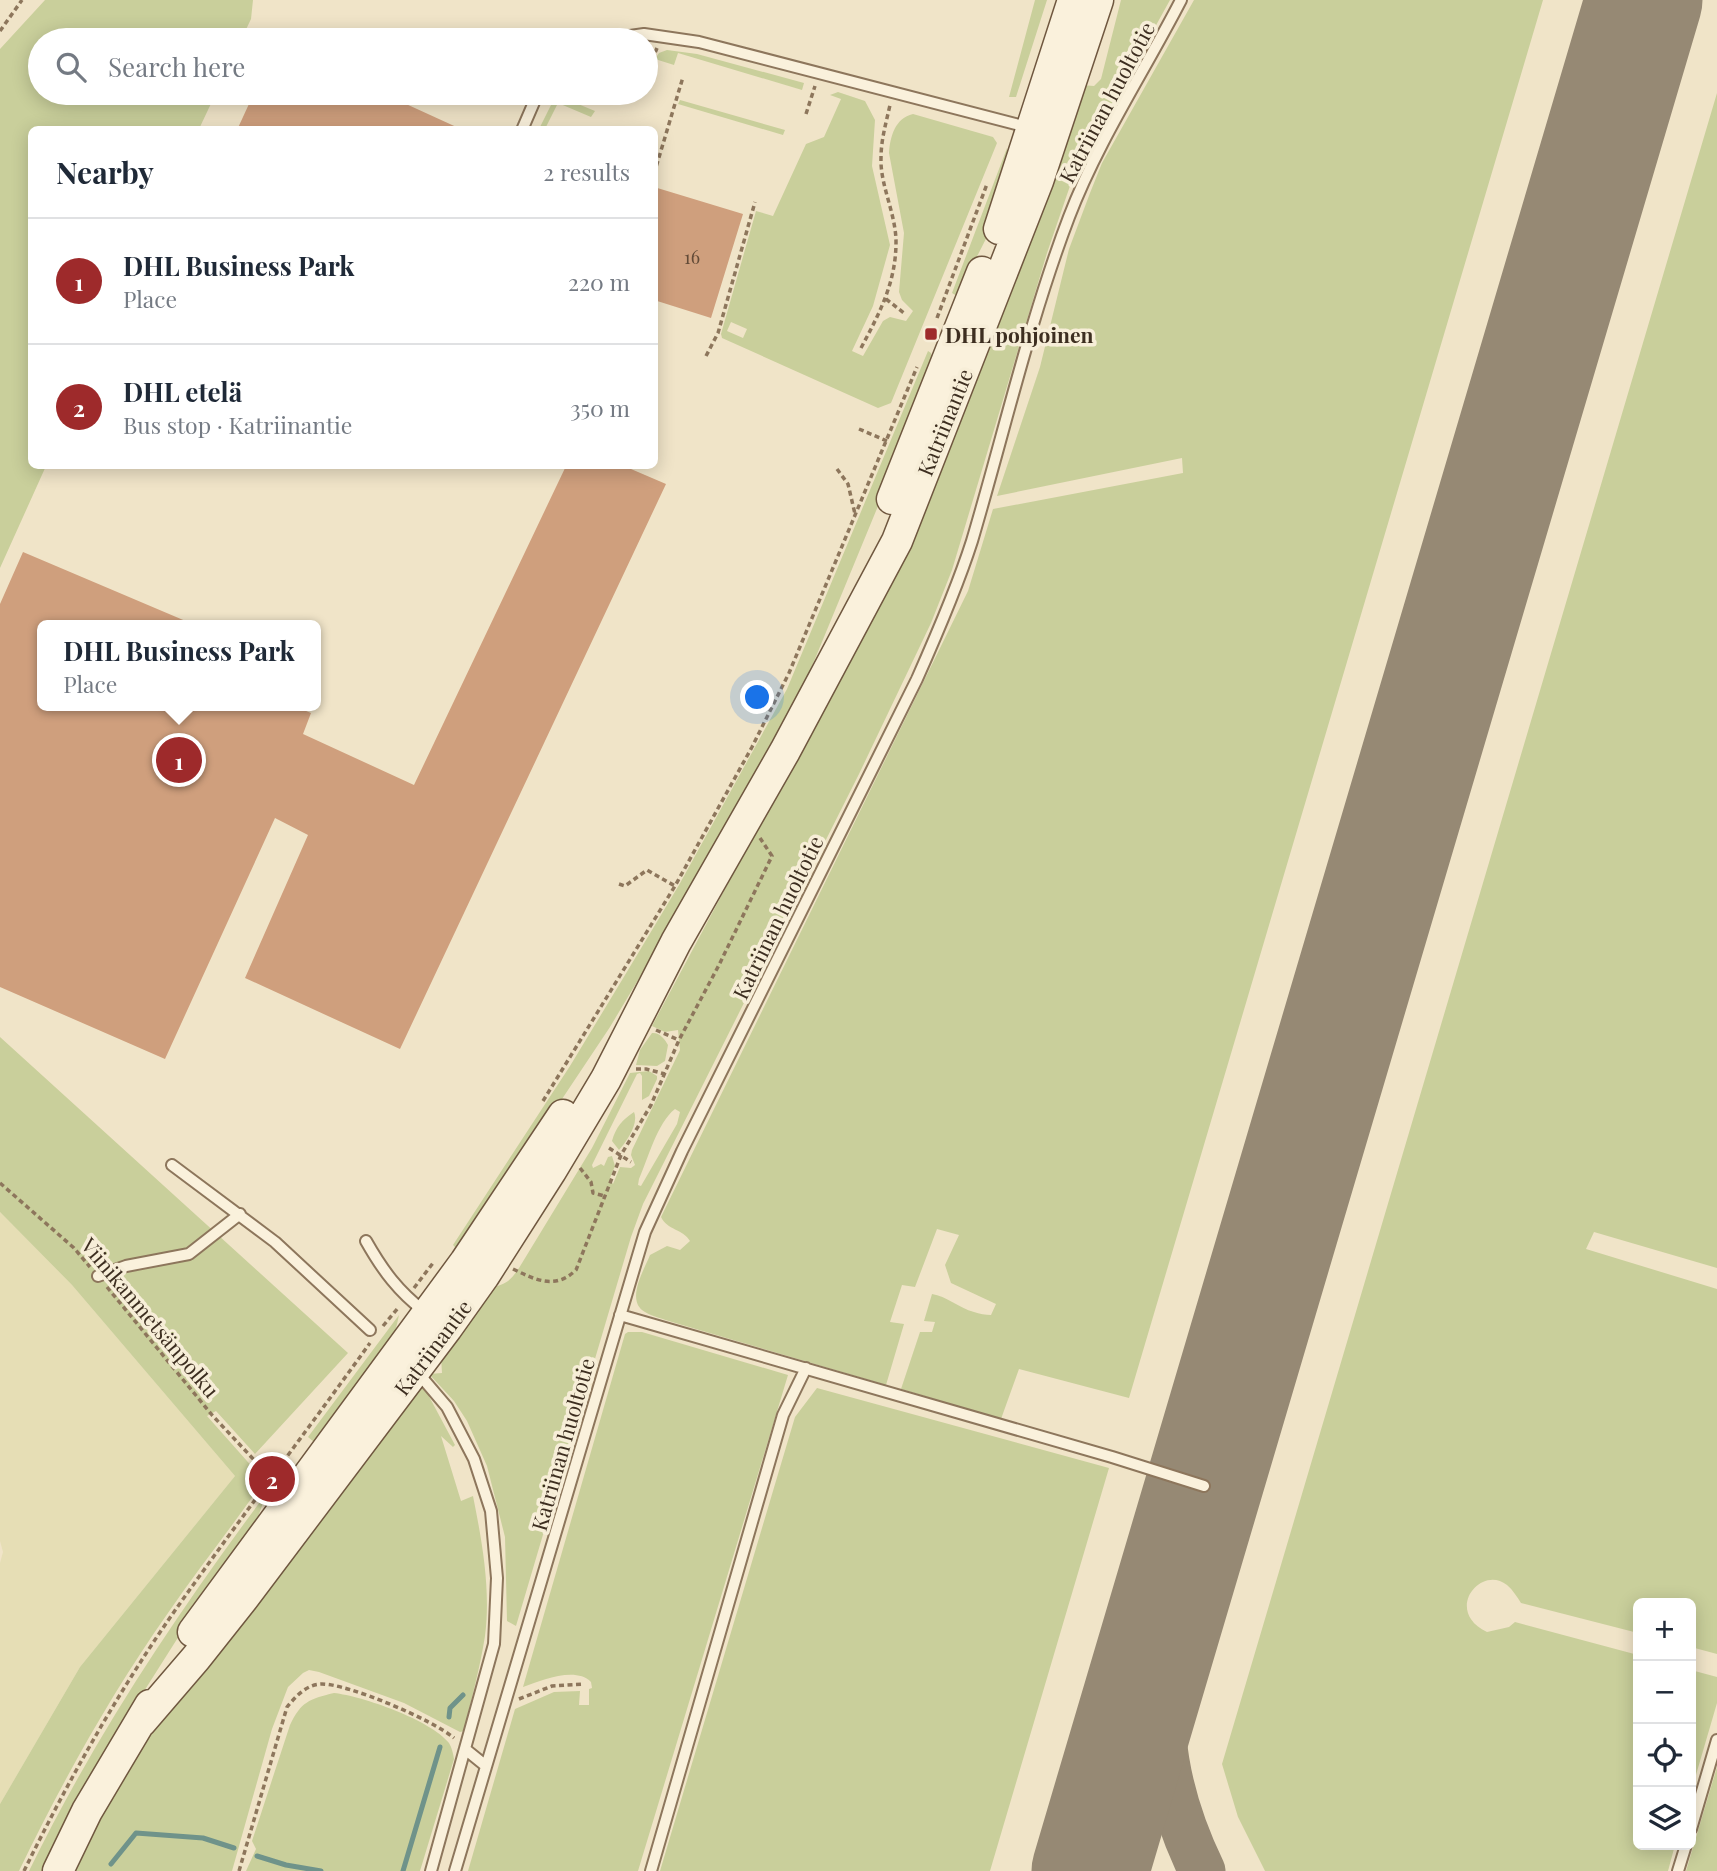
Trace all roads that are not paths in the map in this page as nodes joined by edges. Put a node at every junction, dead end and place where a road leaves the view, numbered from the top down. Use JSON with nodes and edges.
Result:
{"nodes":[{"id":1,"x":1073,"y":0,"type":"edge"},
{"id":2,"x":1098,"y":0,"type":"edge"},
{"id":3,"x":1181,"y":0,"type":"edge"},
{"id":4,"x":658,"y":36,"type":"edge"},
{"id":5,"x":533,"y":105,"type":"edge"},
{"id":6,"x":524,"y":126,"type":"edge"},
{"id":7,"x":1042,"y":132,"type":"junction"},
{"id":8,"x":172,"y":1165,"type":"dead end"},
{"id":9,"x":240,"y":1214,"type":"junction"},
{"id":10,"x":366,"y":1241,"type":"dead end"},
{"id":11,"x":98,"y":1276,"type":"road end"},
{"id":12,"x":427,"y":1313,"type":"junction"},
{"id":13,"x":620,"y":1315,"type":"junction"},
{"id":14,"x":373,"y":1333,"type":"road end"},
{"id":15,"x":806,"y":1368,"type":"junction"},
{"id":16,"x":424,"y":1380,"type":"dead end"},
{"id":17,"x":1204,"y":1486,"type":"dead end"},
{"id":18,"x":1717,"y":1740,"type":"edge"},
{"id":19,"x":466,"y":1749,"type":"junction"},
{"id":20,"x":486,"y":1766,"type":"junction"},
{"id":21,"x":1696,"y":1812,"type":"edge"},
{"id":22,"x":1684,"y":1850,"type":"edge"},
{"id":23,"x":58,"y":1871,"type":"edge"},
{"id":24,"x":431,"y":1871,"type":"edge"},
{"id":25,"x":455,"y":1871,"type":"edge"},
{"id":26,"x":651,"y":1871,"type":"edge"},
{"id":27,"x":1678,"y":1871,"type":"edge"}],
"edges":[{"from":1,"to":7,"type":"main road","name":"Katriinantie"},
{"from":2,"to":7,"type":"main road","name":"Katriinantie"},
{"from":3,"to":13,"type":"lane","name":"Katriinan huoltotie"},
{"from":4,"to":7,"type":"lane"},
{"from":5,"to":6,"type":"lane"},
{"from":7,"to":12,"type":"main road","name":"Katriinantie"},
{"from":8,"to":9,"type":"lane"},
{"from":9,"to":11,"type":"lane"},
{"from":9,"to":14,"type":"lane"},
{"from":10,"to":12,"type":"lane"},
{"from":12,"to":23,"type":"main road","name":"Katriinantie"},
{"from":13,"to":15,"type":"lane"},
{"from":13,"to":20,"type":"lane","name":"Katriinan huoltotie"},
{"from":15,"to":17,"type":"lane"},
{"from":15,"to":26,"type":"lane"},
{"from":16,"to":19,"type":"lane"},
{"from":18,"to":21,"type":"lane"},
{"from":19,"to":20,"type":"lane"},
{"from":19,"to":24,"type":"lane"},
{"from":20,"to":25,"type":"lane","name":"Katriinan huoltotie"},
{"from":22,"to":27,"type":"lane"}]}
